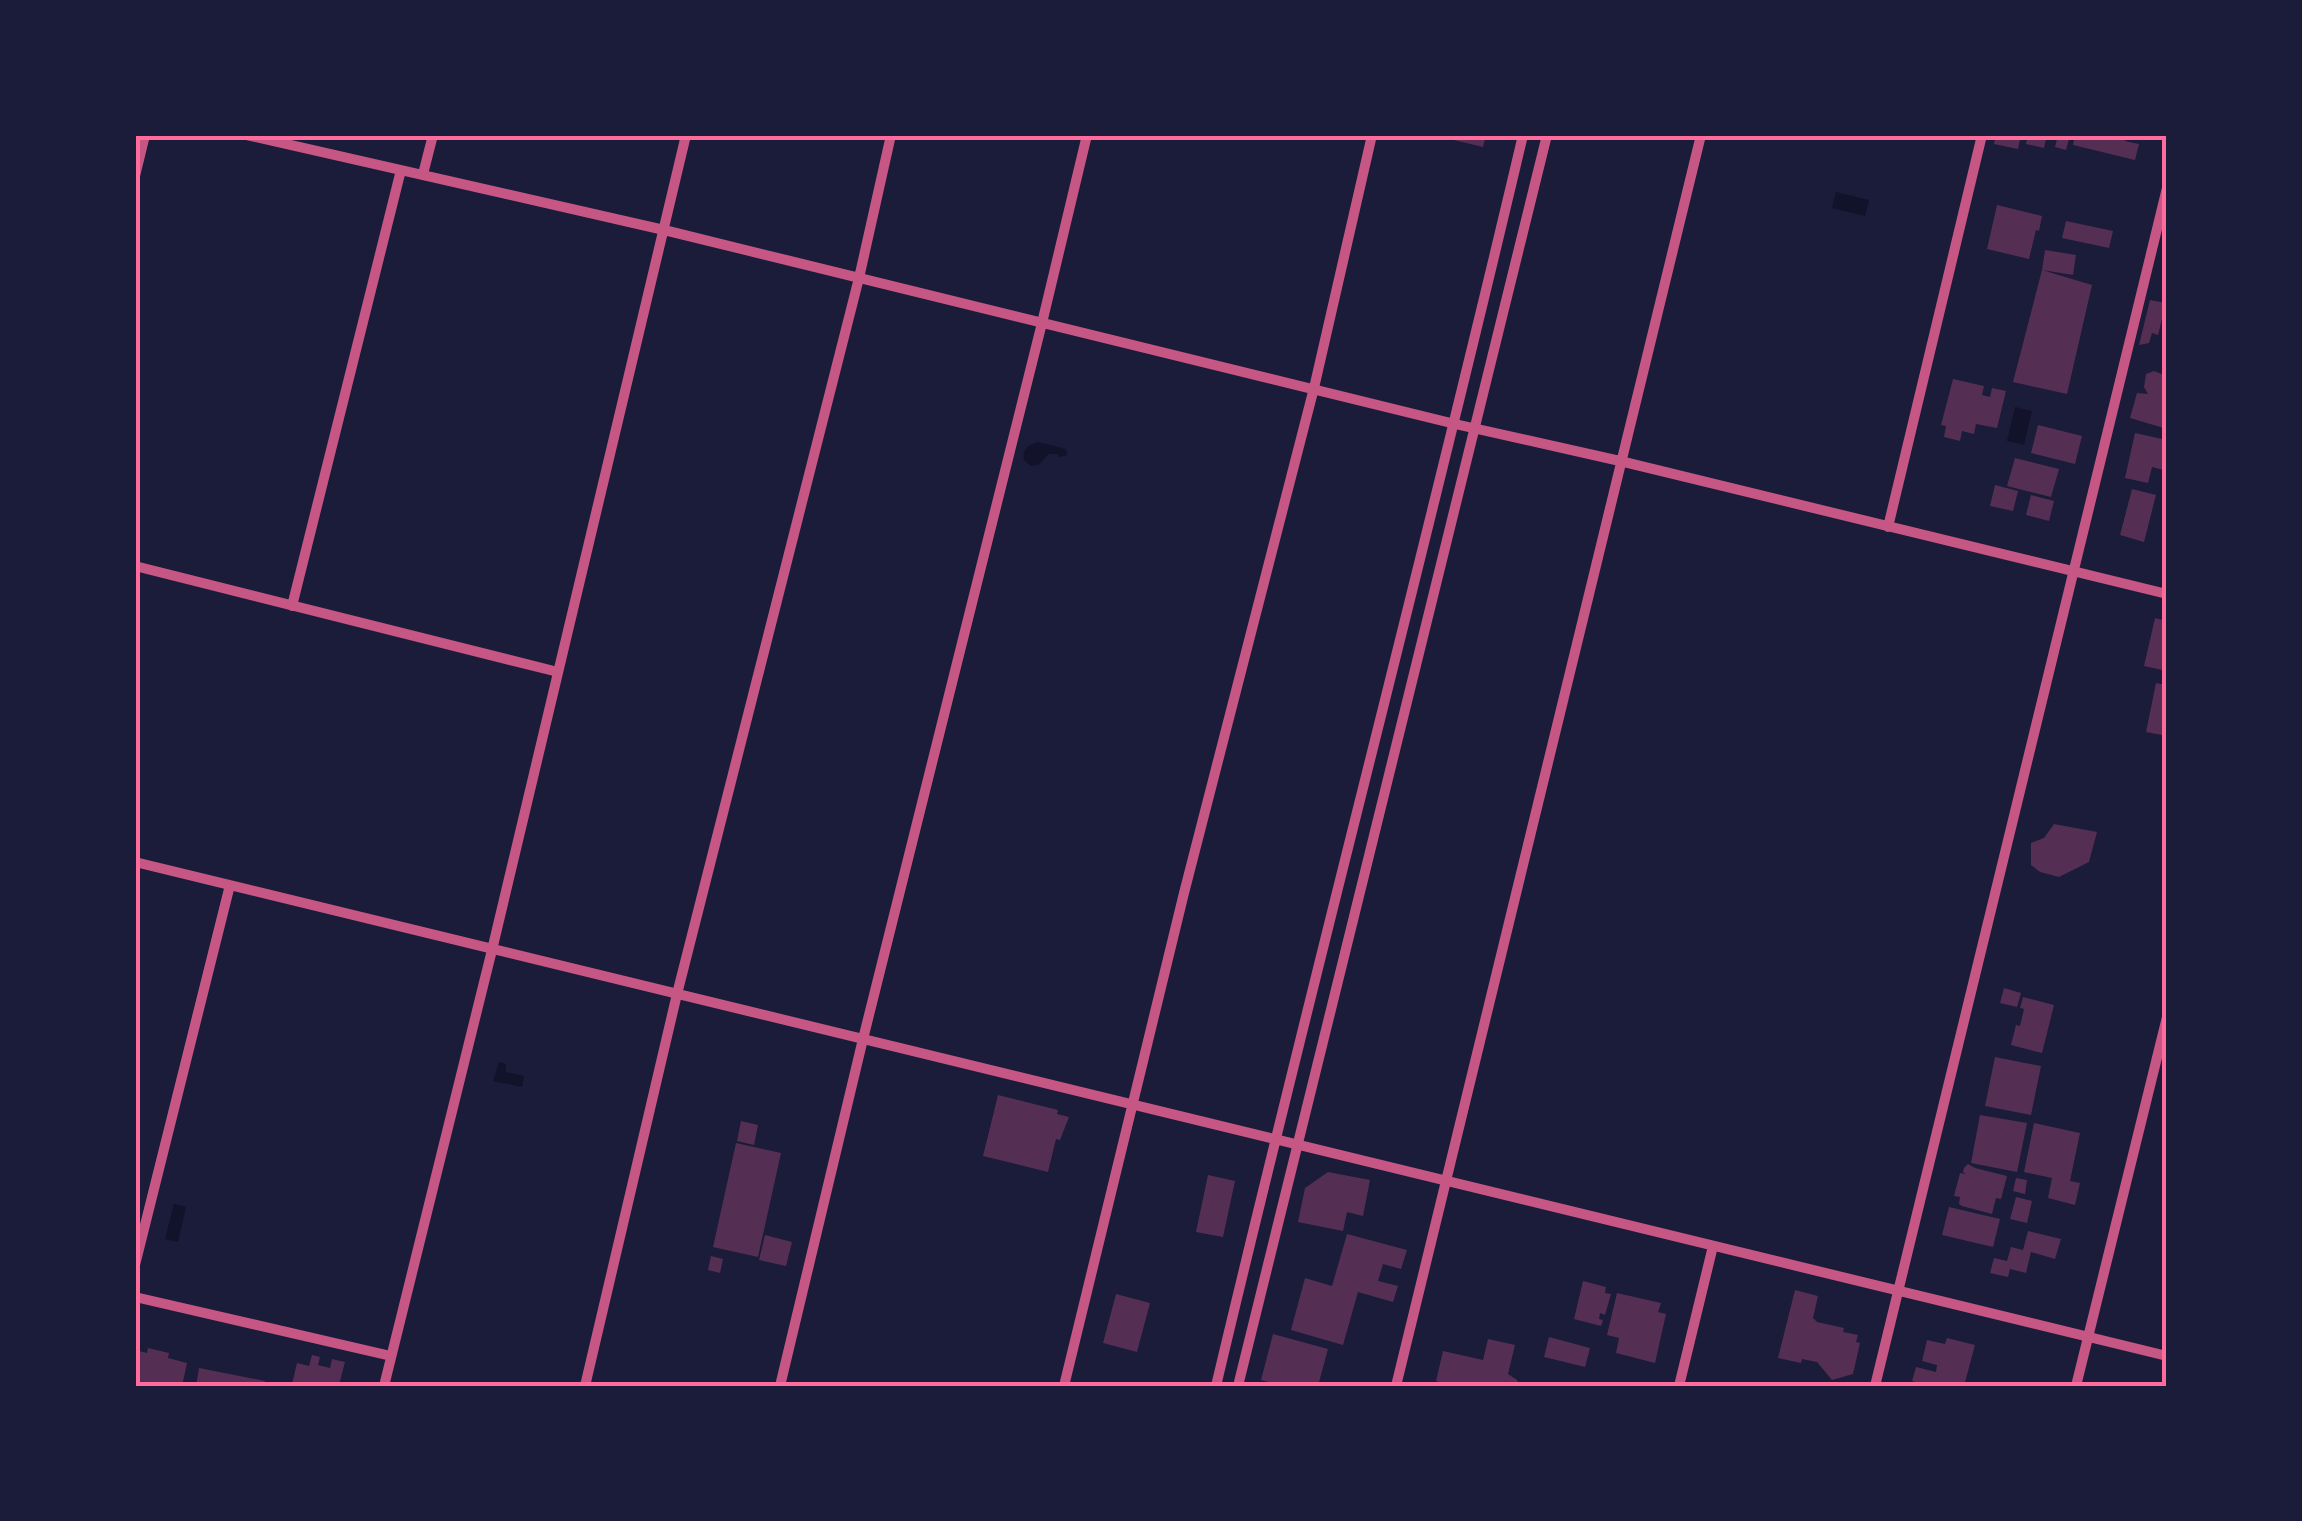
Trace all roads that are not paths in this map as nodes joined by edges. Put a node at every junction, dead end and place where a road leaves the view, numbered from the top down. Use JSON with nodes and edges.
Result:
{"nodes":[{"id":1,"x":145,"y":135,"type":"edge"},
{"id":2,"x":247,"y":135,"type":"edge"},
{"id":3,"x":432,"y":135,"type":"edge"},
{"id":4,"x":686,"y":135,"type":"edge"},
{"id":5,"x":891,"y":135,"type":"edge"},
{"id":6,"x":1087,"y":135,"type":"edge"},
{"id":7,"x":1372,"y":135,"type":"edge"},
{"id":8,"x":1523,"y":135,"type":"edge"},
{"id":9,"x":1547,"y":135,"type":"edge"},
{"id":10,"x":1701,"y":135,"type":"edge"},
{"id":11,"x":1982,"y":135,"type":"edge"},
{"id":12,"x":402,"y":170,"type":"junction"},
{"id":13,"x":423,"y":174,"type":"junction"},
{"id":14,"x":135,"y":176,"type":"edge"},
{"id":15,"x":2167,"y":188,"type":"edge"},
{"id":16,"x":664,"y":230,"type":"junction"},
{"id":17,"x":858,"y":278,"type":"junction"},
{"id":18,"x":1042,"y":323,"type":"junction"},
{"id":19,"x":1314,"y":388,"type":"junction"},
{"id":20,"x":1455,"y":424,"type":"junction"},
{"id":21,"x":1476,"y":428,"type":"junction"},
{"id":22,"x":1620,"y":461,"type":"junction"},
{"id":23,"x":1888,"y":528,"type":"junction"},
{"id":24,"x":135,"y":566,"type":"edge"},
{"id":25,"x":2073,"y":571,"type":"junction"},
{"id":26,"x":2167,"y":594,"type":"edge"},
{"id":27,"x":292,"y":606,"type":"junction"},
{"id":28,"x":558,"y":672,"type":"junction"},
{"id":29,"x":135,"y":862,"type":"edge"},
{"id":30,"x":230,"y":885,"type":"junction"},
{"id":31,"x":492,"y":950,"type":"junction"},
{"id":32,"x":677,"y":994,"type":"junction"},
{"id":33,"x":2167,"y":1017,"type":"edge"},
{"id":34,"x":862,"y":1039,"type":"junction"},
{"id":35,"x":1132,"y":1103,"type":"junction"},
{"id":36,"x":1274,"y":1140,"type":"junction"},
{"id":37,"x":1296,"y":1144,"type":"junction"},
{"id":38,"x":1446,"y":1182,"type":"junction"},
{"id":39,"x":1713,"y":1246,"type":"junction"},
{"id":40,"x":135,"y":1265,"type":"edge"},
{"id":41,"x":1897,"y":1290,"type":"junction"},
{"id":42,"x":135,"y":1297,"type":"edge"},
{"id":43,"x":2088,"y":1338,"type":"junction"},
{"id":44,"x":391,"y":1356,"type":"junction"},
{"id":45,"x":2167,"y":1356,"type":"edge"},
{"id":46,"x":384,"y":1386,"type":"edge"},
{"id":47,"x":584,"y":1386,"type":"edge"},
{"id":48,"x":780,"y":1386,"type":"edge"},
{"id":49,"x":1064,"y":1386,"type":"edge"},
{"id":50,"x":1216,"y":1386,"type":"edge"},
{"id":51,"x":1238,"y":1386,"type":"edge"},
{"id":52,"x":1396,"y":1386,"type":"edge"},
{"id":53,"x":1679,"y":1386,"type":"edge"},
{"id":54,"x":1875,"y":1386,"type":"edge"},
{"id":55,"x":2076,"y":1386,"type":"edge"}],
"edges":[{"from":1,"to":14,"type":"street"},
{"from":2,"to":12,"type":"street"},
{"from":3,"to":13,"type":"street"},
{"from":4,"to":16,"type":"street"},
{"from":5,"to":17,"type":"street"},
{"from":6,"to":18,"type":"street"},
{"from":7,"to":19,"type":"street"},
{"from":8,"to":20,"type":"street"},
{"from":9,"to":21,"type":"street"},
{"from":10,"to":22,"type":"street"},
{"from":11,"to":23,"type":"street"},
{"from":12,"to":13,"type":"street"},
{"from":12,"to":27,"type":"street"},
{"from":13,"to":16,"type":"street"},
{"from":15,"to":25,"type":"street"},
{"from":16,"to":17,"type":"street"},
{"from":16,"to":28,"type":"street"},
{"from":17,"to":18,"type":"street"},
{"from":17,"to":32,"type":"street"},
{"from":18,"to":19,"type":"street"},
{"from":18,"to":34,"type":"street"},
{"from":19,"to":20,"type":"street"},
{"from":19,"to":35,"type":"street"},
{"from":20,"to":21,"type":"street"},
{"from":20,"to":36,"type":"street"},
{"from":21,"to":22,"type":"street"},
{"from":21,"to":37,"type":"street"},
{"from":22,"to":23,"type":"street"},
{"from":22,"to":38,"type":"street"},
{"from":23,"to":25,"type":"street"},
{"from":24,"to":27,"type":"street"},
{"from":25,"to":26,"type":"street"},
{"from":25,"to":41,"type":"street"},
{"from":27,"to":28,"type":"street"},
{"from":28,"to":31,"type":"street"},
{"from":29,"to":30,"type":"street"},
{"from":30,"to":31,"type":"street"},
{"from":30,"to":40,"type":"street"},
{"from":31,"to":32,"type":"street"},
{"from":31,"to":44,"type":"street"},
{"from":32,"to":34,"type":"street"},
{"from":32,"to":47,"type":"street"},
{"from":33,"to":43,"type":"street"},
{"from":34,"to":35,"type":"street"},
{"from":34,"to":48,"type":"street"},
{"from":35,"to":36,"type":"street"},
{"from":35,"to":49,"type":"street"},
{"from":36,"to":37,"type":"street"},
{"from":36,"to":50,"type":"street"},
{"from":37,"to":38,"type":"street"},
{"from":37,"to":51,"type":"street"},
{"from":38,"to":39,"type":"street"},
{"from":38,"to":52,"type":"street"},
{"from":39,"to":41,"type":"street"},
{"from":39,"to":53,"type":"street"},
{"from":41,"to":43,"type":"street"},
{"from":41,"to":54,"type":"street"},
{"from":42,"to":44,"type":"street"},
{"from":43,"to":45,"type":"street"},
{"from":43,"to":55,"type":"street"},
{"from":44,"to":46,"type":"street"}]}
